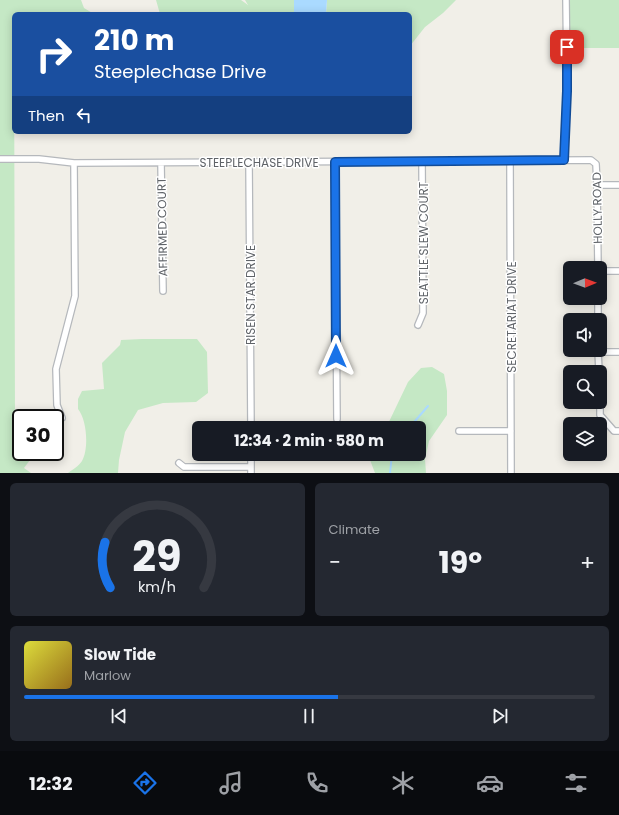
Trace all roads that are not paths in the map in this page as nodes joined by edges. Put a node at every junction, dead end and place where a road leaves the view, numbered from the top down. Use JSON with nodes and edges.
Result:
{"nodes":[{"id":1,"x":566,"y":0,"type":"edge"},
{"id":2,"x":0,"y":159,"type":"edge"},
{"id":3,"x":564,"y":160,"type":"junction"},
{"id":4,"x":422,"y":161,"type":"junction"},
{"id":5,"x":510,"y":161,"type":"junction"},
{"id":6,"x":250,"y":162,"type":"junction"},
{"id":7,"x":335,"y":162,"type":"junction"},
{"id":8,"x":74,"y":163,"type":"junction"},
{"id":9,"x":161,"y":163,"type":"junction"},
{"id":10,"x":597,"y":185,"type":"junction"},
{"id":11,"x":619,"y":185,"type":"edge"},
{"id":12,"x":598,"y":261,"type":"edge"},
{"id":13,"x":607,"y":271,"type":"edge"},
{"id":14,"x":619,"y":271,"type":"edge"},
{"id":15,"x":163,"y":291,"type":"dead end"},
{"id":16,"x":418,"y":324,"type":"dead end"},
{"id":17,"x":607,"y":351,"type":"edge"},
{"id":18,"x":619,"y":352,"type":"edge"},
{"id":19,"x":59,"y":409,"type":"edge"},
{"id":20,"x":600,"y":409,"type":"edge"},
{"id":21,"x":337,"y":419,"type":"dead end"},
{"id":22,"x":251,"y":421,"type":"edge"},
{"id":23,"x":459,"y":431,"type":"dead end"},
{"id":24,"x":511,"y":431,"type":"junction"},
{"id":25,"x":619,"y":431,"type":"edge"},
{"id":26,"x":179,"y":463,"type":"dead end"},
{"id":27,"x":251,"y":470,"type":"edge"},
{"id":28,"x":512,"y":473,"type":"edge"}],
"edges":[{"from":1,"to":3,"type":"street"},
{"from":2,"to":8,"type":"street","name":"STEEPLECHASE DRIVE"},
{"from":3,"to":5,"type":"street","name":"STEEPLECHASE DRIVE"},
{"from":3,"to":10,"type":"street","name":"HOLLY ROAD"},
{"from":4,"to":5,"type":"street","name":"STEEPLECHASE DRIVE"},
{"from":4,"to":7,"type":"street","name":"STEEPLECHASE DRIVE"},
{"from":4,"to":16,"type":"street","name":"SEATTLE SLEW COURT"},
{"from":5,"to":24,"type":"street","name":"SECRETARIAT DRIVE"},
{"from":6,"to":7,"type":"street","name":"STEEPLECHASE DRIVE"},
{"from":6,"to":9,"type":"street","name":"STEEPLECHASE DRIVE"},
{"from":6,"to":22,"type":"street","name":"RISEN STAR DRIVE"},
{"from":7,"to":21,"type":"street"},
{"from":8,"to":9,"type":"street","name":"STEEPLECHASE DRIVE"},
{"from":8,"to":19,"type":"street"},
{"from":9,"to":15,"type":"street","name":"AFFIRMED COURT"},
{"from":10,"to":11,"type":"street"},
{"from":10,"to":12,"type":"street","name":"HOLLY ROAD"},
{"from":13,"to":14,"type":"street"},
{"from":17,"to":18,"type":"street"},
{"from":20,"to":25,"type":"street"},
{"from":23,"to":24,"type":"street"},
{"from":24,"to":28,"type":"street","name":"SECRETARIAT DRIVE"},
{"from":26,"to":27,"type":"street"}]}
